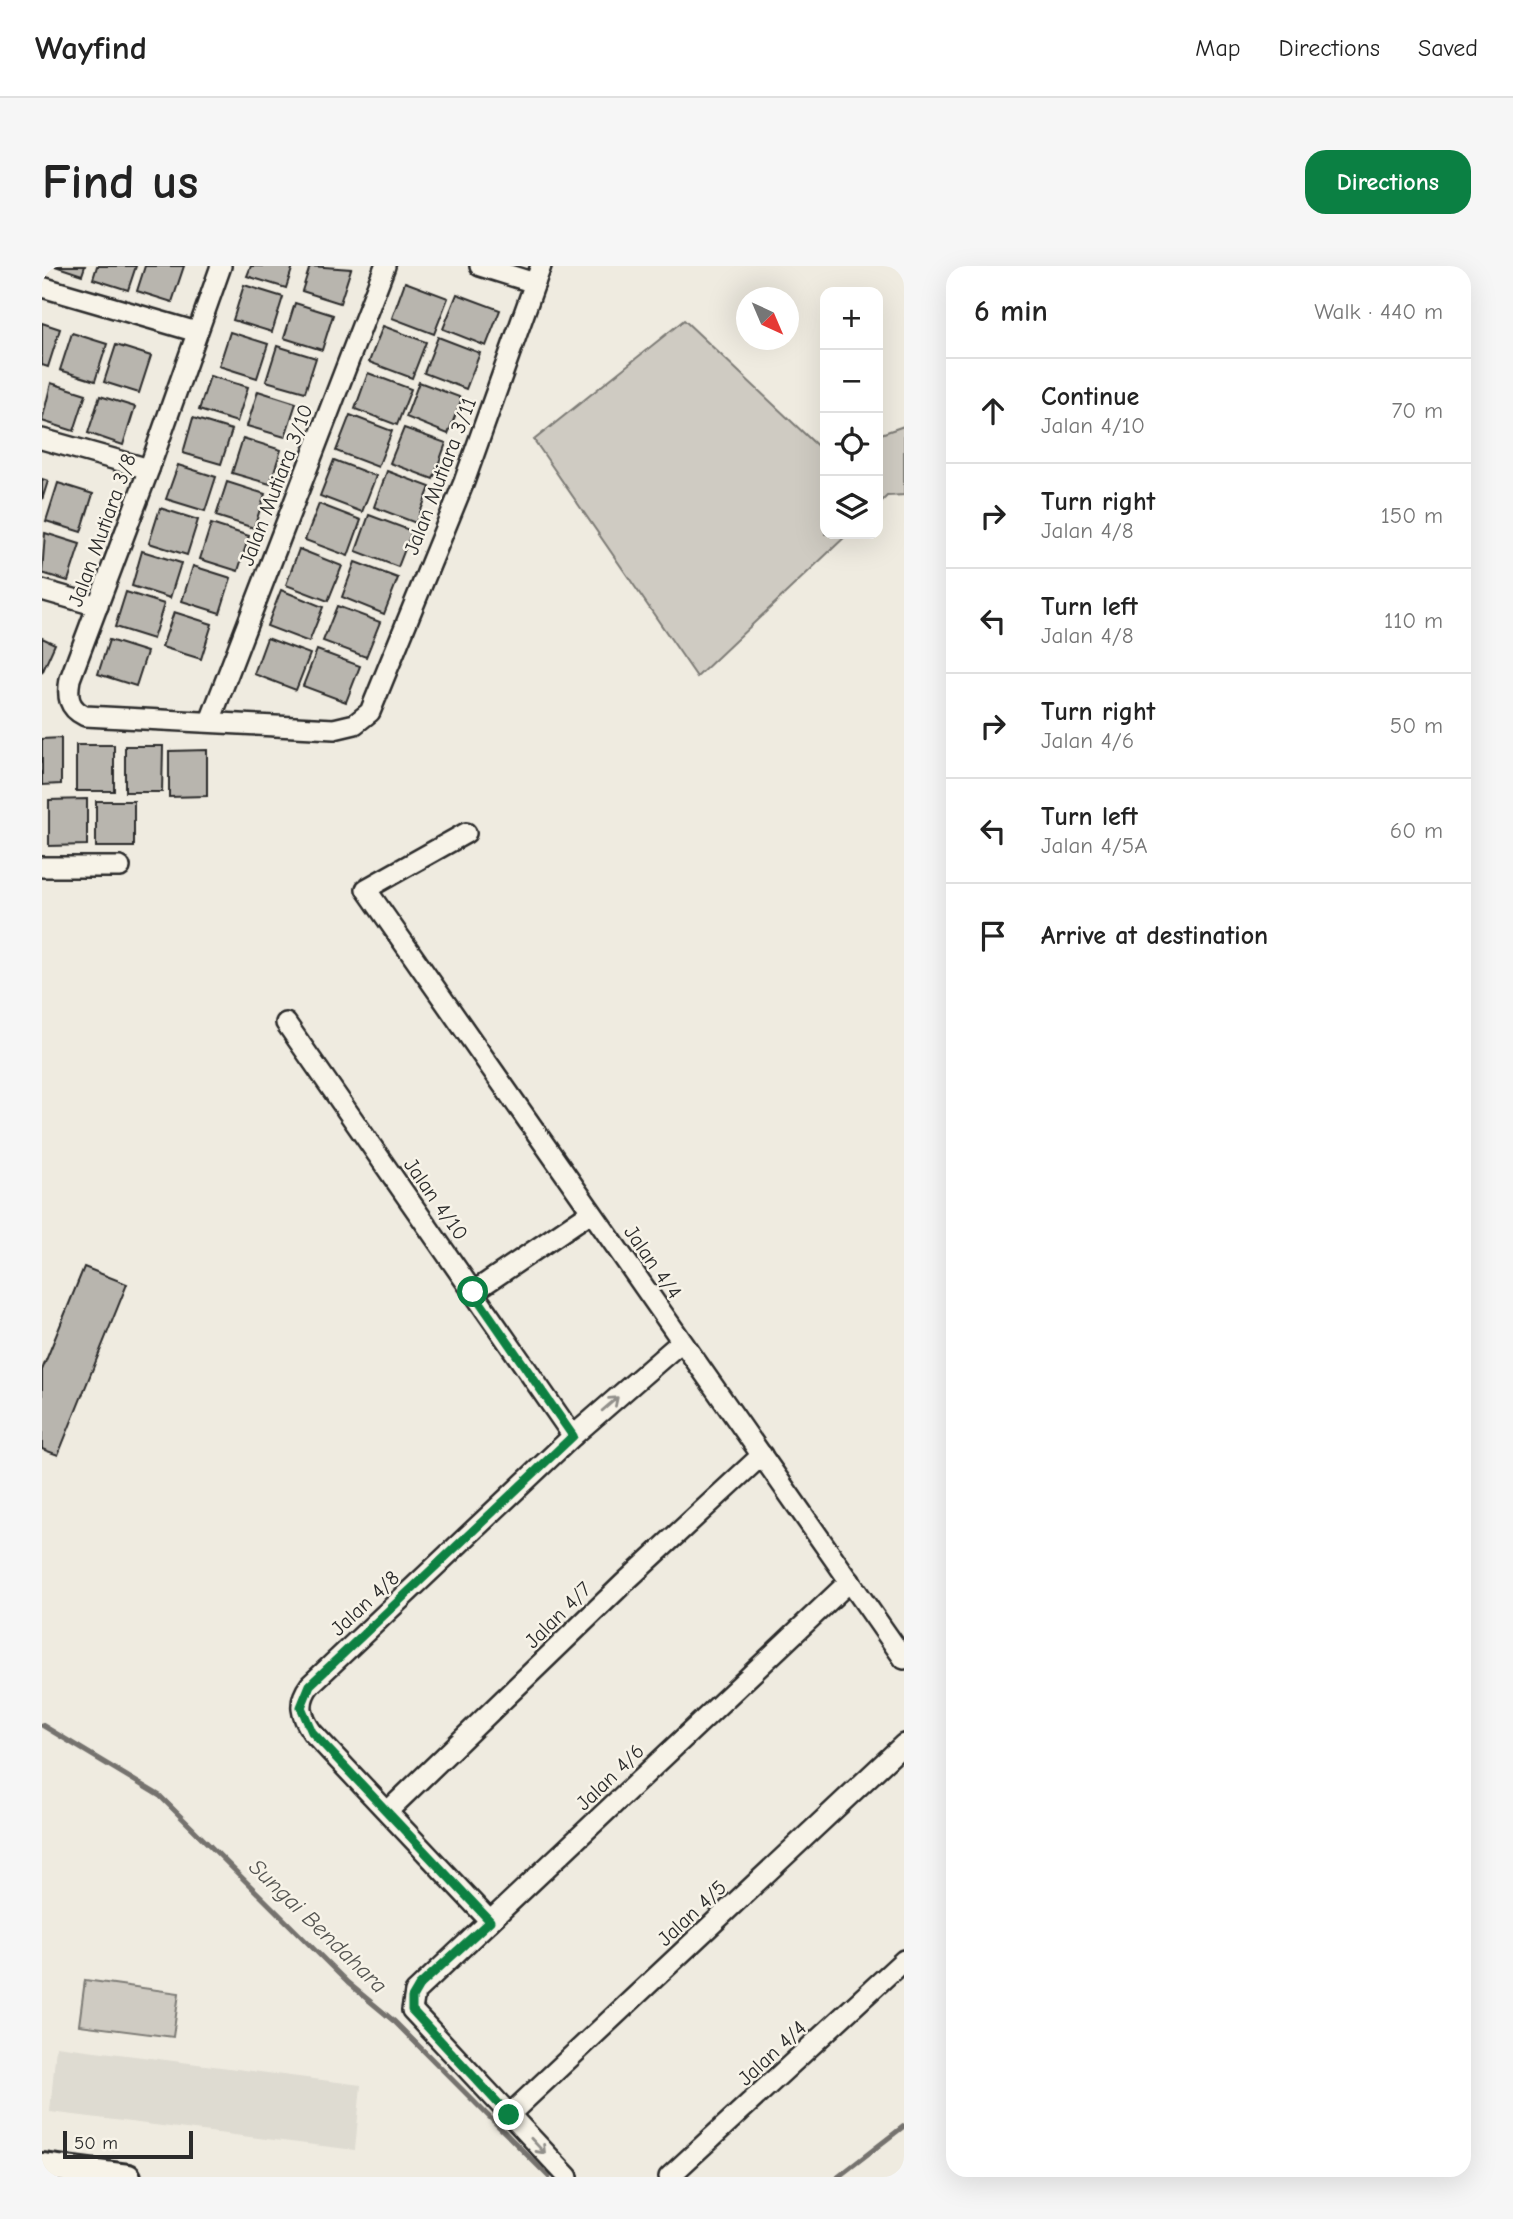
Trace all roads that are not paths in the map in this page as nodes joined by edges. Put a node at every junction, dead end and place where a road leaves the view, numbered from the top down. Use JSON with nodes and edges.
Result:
{"nodes":[{"id":1,"x":221,"y":266,"type":"edge"},
{"id":2,"x":385,"y":266,"type":"edge"},
{"id":3,"x":480,"y":266,"type":"edge"},
{"id":4,"x":538,"y":274,"type":"edge"},
{"id":5,"x":42,"y":287,"type":"edge"},
{"id":6,"x":197,"y":332,"type":"junction"},
{"id":7,"x":42,"y":439,"type":"edge"},
{"id":8,"x":149,"y":470,"type":"junction"},
{"id":9,"x":42,"y":590,"type":"edge"},
{"id":10,"x":98,"y":606,"type":"junction"},
{"id":11,"x":376,"y":701,"type":"joint"},
{"id":12,"x":210,"y":721,"type":"junction"},
{"id":13,"x":466,"y":833,"type":"dead end"},
{"id":14,"x":42,"y":867,"type":"edge"},
{"id":15,"x":120,"y":867,"type":"dead end"},
{"id":16,"x":286,"y":1023,"type":"dead end"},
{"id":17,"x":590,"y":1212,"type":"junction"},
{"id":18,"x":473,"y":1292,"type":"junction"},
{"id":19,"x":681,"y":1342,"type":"junction"},
{"id":20,"x":573,"y":1436,"type":"junction"},
{"id":21,"x":762,"y":1455,"type":"junction"},
{"id":22,"x":850,"y":1580,"type":"junction"},
{"id":23,"x":904,"y":1659,"type":"edge"},
{"id":24,"x":904,"y":1744,"type":"edge"},
{"id":25,"x":388,"y":1811,"type":"junction"},
{"id":26,"x":490,"y":1921,"type":"junction"},
{"id":27,"x":904,"y":1960,"type":"edge"},
{"id":28,"x":509,"y":2115,"type":"junction"},
{"id":29,"x":42,"y":2166,"type":"edge"},
{"id":30,"x":74,"y":2174,"type":"edge"},
{"id":31,"x":128,"y":2177,"type":"edge"},
{"id":32,"x":568,"y":2177,"type":"edge"},
{"id":33,"x":668,"y":2177,"type":"edge"}],
"edges":[{"from":1,"to":6,"type":"street","name":"Jalan Mutiara 3/8"},
{"from":2,"to":12,"type":"street","name":"Jalan Mutiara 3/10"},
{"from":3,"to":4,"type":"street"},
{"from":4,"to":11,"type":"street","name":"Jalan Mutiara 3/11"},
{"from":5,"to":6,"type":"street"},
{"from":6,"to":8,"type":"street","name":"Jalan Mutiara 3/8"},
{"from":7,"to":8,"type":"street"},
{"from":8,"to":10,"type":"street","name":"Jalan Mutiara 3/8"},
{"from":9,"to":10,"type":"street"},
{"from":10,"to":12,"type":"street","name":"Jalan Mutiara 3/8"},
{"from":11,"to":12,"type":"street","name":"Jalan Mutiara 3/8"},
{"from":13,"to":17,"type":"street","name":"Jalan 4/4"},
{"from":14,"to":15,"type":"street"},
{"from":16,"to":18,"type":"street","name":"Jalan 4/10"},
{"from":17,"to":18,"type":"street"},
{"from":17,"to":19,"type":"street","name":"Jalan 4/4"},
{"from":18,"to":20,"type":"street","name":"Jalan 4/10"},
{"from":20,"to":19,"type":"street","name":"Jalan 4/8","one_way":true},
{"from":19,"to":21,"type":"street","name":"Jalan 4/4"},
{"from":20,"to":25,"type":"street","name":"Jalan 4/8"},
{"from":21,"to":22,"type":"street","name":"Jalan 4/4"},
{"from":21,"to":25,"type":"street","name":"Jalan 4/7"},
{"from":22,"to":23,"type":"street","name":"Jalan 4/4"},
{"from":22,"to":26,"type":"street","name":"Jalan 4/6"},
{"from":24,"to":28,"type":"street","name":"Jalan 4/5"},
{"from":25,"to":26,"type":"street","name":"Jalan 4/8"},
{"from":26,"to":28,"type":"street","name":"Jalan 4/6"},
{"from":27,"to":33,"type":"street","name":"Jalan 4/4"},
{"from":28,"to":32,"type":"street","one_way":true},
{"from":29,"to":30,"type":"street"},
{"from":30,"to":31,"type":"street"}]}
